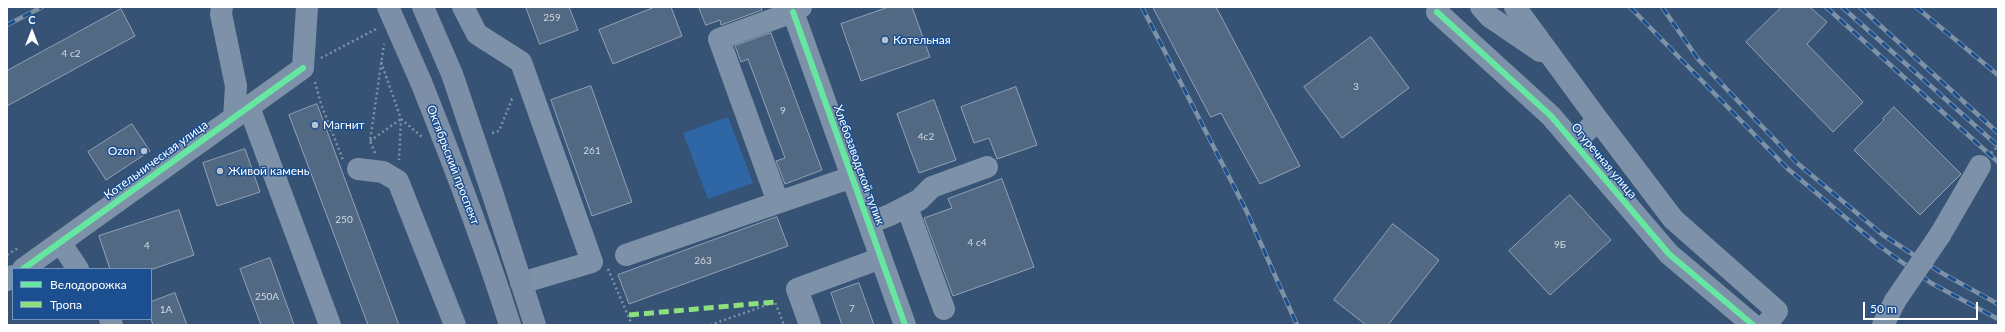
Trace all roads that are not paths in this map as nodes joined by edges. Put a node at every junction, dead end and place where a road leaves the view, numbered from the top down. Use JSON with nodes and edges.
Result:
{"nodes":[{"id":1,"x":222,"y":7,"type":"edge"},
{"id":2,"x":307,"y":7,"type":"edge"},
{"id":3,"x":388,"y":7,"type":"edge"},
{"id":4,"x":423,"y":7,"type":"edge"},
{"id":5,"x":463,"y":7,"type":"edge"},
{"id":6,"x":1480,"y":7,"type":"edge"},
{"id":7,"x":1514,"y":7,"type":"edge"},
{"id":8,"x":797,"y":10,"type":"edge"},
{"id":9,"x":1437,"y":12,"type":"dead end"},
{"id":10,"x":1555,"y":61,"type":"junction"},
{"id":11,"x":241,"y":112,"type":"junction"},
{"id":12,"x":1598,"y":120,"type":"junction"},
{"id":13,"x":1574,"y":143,"type":"junction"},
{"id":14,"x":1980,"y":166,"type":"dead end"},
{"id":15,"x":987,"y":167,"type":"dead end"},
{"id":16,"x":358,"y":169,"type":"road end"},
{"id":17,"x":852,"y":176,"type":"junction"},
{"id":18,"x":778,"y":202,"type":"junction"},
{"id":19,"x":907,"y":207,"type":"junction"},
{"id":20,"x":869,"y":223,"type":"junction"},
{"id":21,"x":60,"y":242,"type":"junction"},
{"id":22,"x":626,"y":255,"type":"dead end"},
{"id":23,"x":881,"y":258,"type":"junction"},
{"id":24,"x":24,"y":268,"type":"edge"},
{"id":25,"x":77,"y":268,"type":"edge"},
{"id":26,"x":521,"y":283,"type":"junction"},
{"id":27,"x":944,"y":309,"type":"dead end"},
{"id":28,"x":330,"y":325,"type":"edge"},
{"id":29,"x":455,"y":325,"type":"edge"},
{"id":30,"x":510,"y":325,"type":"edge"},
{"id":31,"x":535,"y":325,"type":"edge"},
{"id":32,"x":810,"y":325,"type":"edge"},
{"id":33,"x":905,"y":325,"type":"edge"},
{"id":34,"x":1753,"y":325,"type":"edge"},
{"id":35,"x":1766,"y":325,"type":"edge"},
{"id":36,"x":1883,"y":325,"type":"edge"}],
"edges":[{"from":1,"to":11,"type":"street"},
{"from":2,"to":11,"type":"street","name":"Котельническая улица"},
{"from":3,"to":30,"type":"main road","name":"Октябрьский проспект","bridge":true},
{"from":4,"to":26,"type":"main road"},
{"from":5,"to":26,"type":"street"},
{"from":6,"to":10,"type":"street"},
{"from":7,"to":10,"type":"street"},
{"from":8,"to":17,"type":"street","name":"Хлебозаводской тупик"},
{"from":8,"to":18,"type":"street"},
{"from":9,"to":13,"type":"street","name":"Огуречная улица"},
{"from":10,"to":12,"type":"street"},
{"from":11,"to":21,"type":"street","name":"Котельническая улица"},
{"from":11,"to":28,"type":"street"},
{"from":12,"to":13,"type":"street"},
{"from":12,"to":35,"type":"street"},
{"from":13,"to":34,"type":"street","name":"Огуречная улица"},
{"from":14,"to":36,"type":"street","bridge":true},
{"from":15,"to":19,"type":"street"},
{"from":16,"to":29,"type":"street"},
{"from":17,"to":18,"type":"street"},
{"from":17,"to":20,"type":"street","name":"Хлебозаводской тупик"},
{"from":18,"to":22,"type":"street"},
{"from":19,"to":20,"type":"street"},
{"from":19,"to":27,"type":"street"},
{"from":20,"to":23,"type":"street","name":"Хлебозаводской тупик"},
{"from":21,"to":24,"type":"street","name":"Котельническая улица"},
{"from":21,"to":25,"type":"street"},
{"from":23,"to":32,"type":"street"},
{"from":23,"to":33,"type":"street","name":"Хлебозаводской тупик"},
{"from":26,"to":31,"type":"main road"}]}
